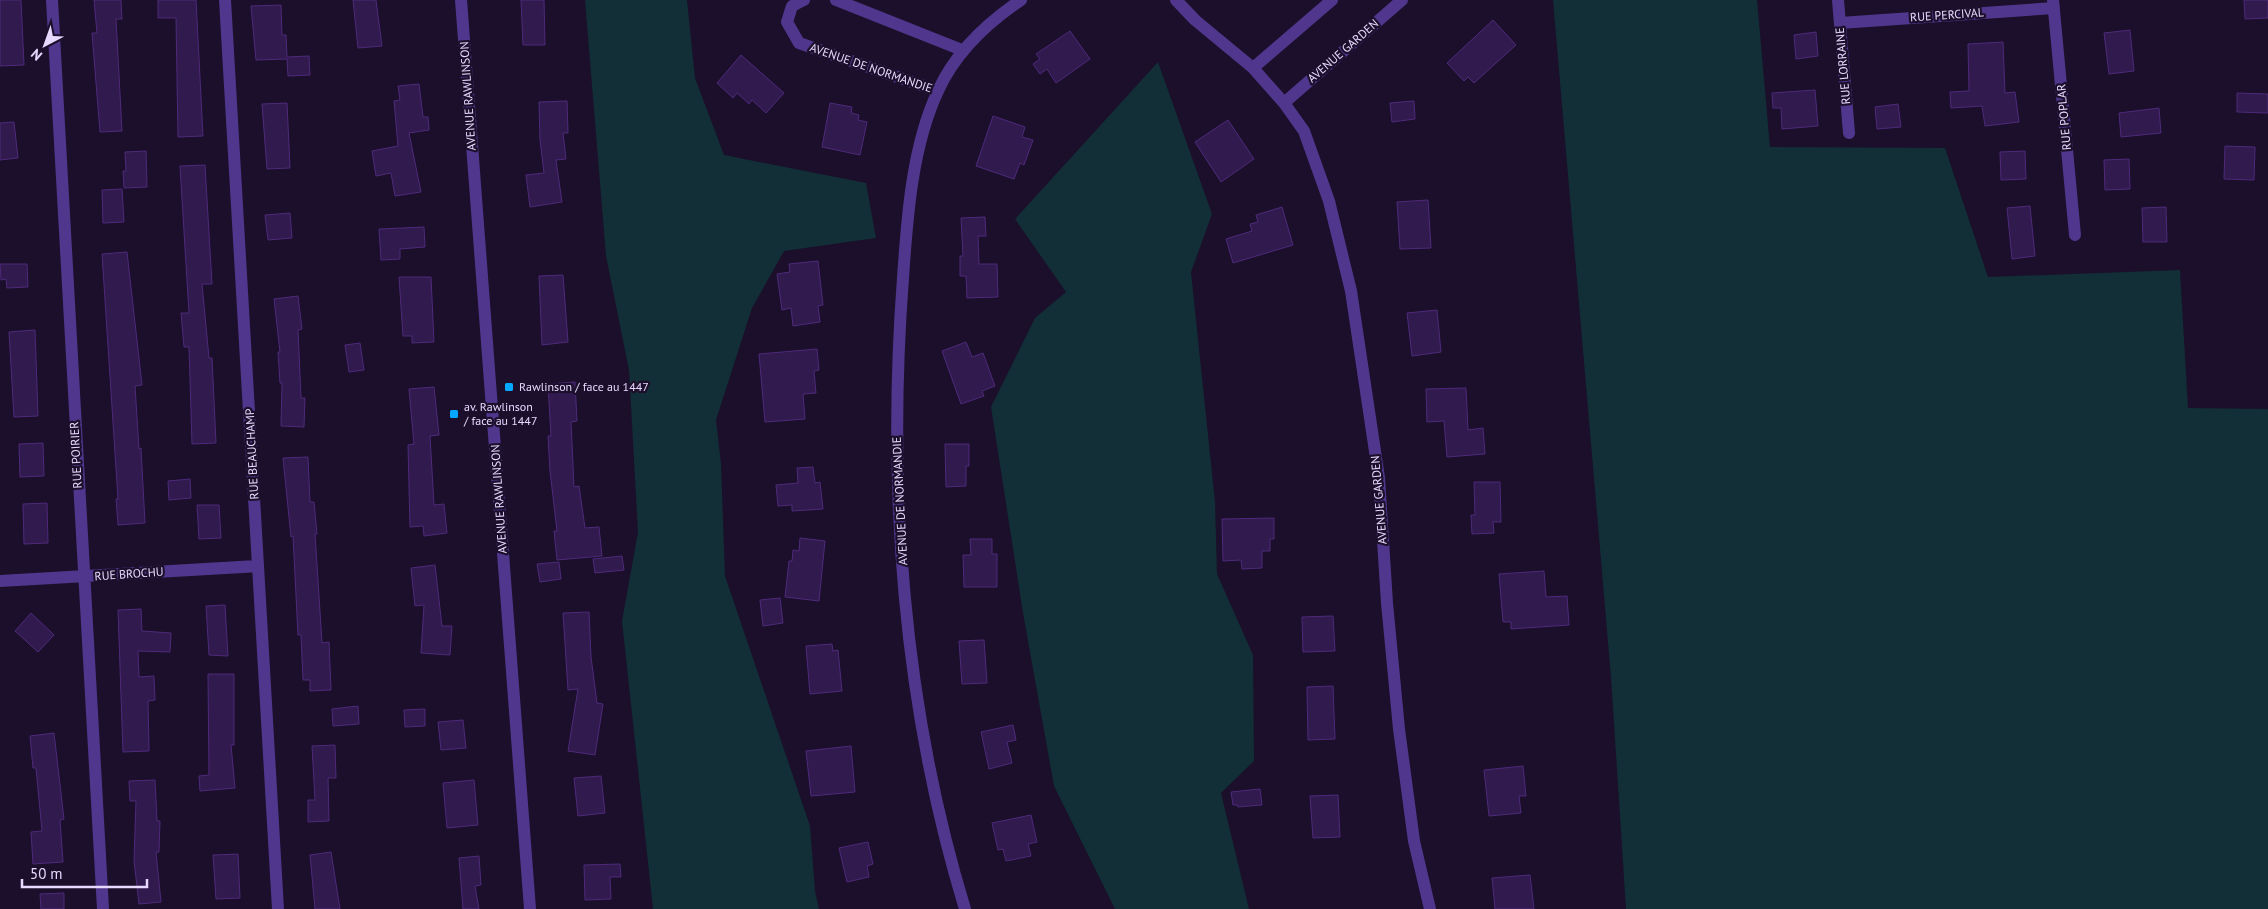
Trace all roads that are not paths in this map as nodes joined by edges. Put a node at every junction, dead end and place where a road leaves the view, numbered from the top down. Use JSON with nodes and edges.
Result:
{"nodes":[{"id":1,"x":52,"y":0,"type":"edge"},
{"id":2,"x":225,"y":0,"type":"edge"},
{"id":3,"x":461,"y":0,"type":"edge"},
{"id":4,"x":804,"y":0,"type":"edge"},
{"id":5,"x":836,"y":0,"type":"edge"},
{"id":6,"x":1021,"y":0,"type":"edge"},
{"id":7,"x":1176,"y":0,"type":"edge"},
{"id":8,"x":1332,"y":0,"type":"edge"},
{"id":9,"x":1402,"y":0,"type":"edge"},
{"id":10,"x":1838,"y":0,"type":"edge"},
{"id":11,"x":2053,"y":4,"type":"edge"},
{"id":12,"x":1840,"y":23,"type":"junction"},
{"id":13,"x":962,"y":50,"type":"junction"},
{"id":14,"x":1253,"y":68,"type":"junction"},
{"id":15,"x":938,"y":91,"type":"junction"},
{"id":16,"x":1284,"y":103,"type":"junction"},
{"id":17,"x":1849,"y":133,"type":"dead end"},
{"id":18,"x":2075,"y":235,"type":"dead end"},
{"id":19,"x":258,"y":566,"type":"junction"},
{"id":20,"x":84,"y":577,"type":"junction"},
{"id":21,"x":0,"y":581,"type":"edge"},
{"id":22,"x":103,"y":909,"type":"edge"},
{"id":23,"x":278,"y":909,"type":"edge"},
{"id":24,"x":530,"y":909,"type":"edge"},
{"id":25,"x":965,"y":909,"type":"edge"},
{"id":26,"x":1430,"y":909,"type":"edge"}],
"edges":[{"from":1,"to":20,"type":"street","name":"RUE POIRIER"},
{"from":2,"to":19,"type":"street","name":"RUE BEAUCHAMP"},
{"from":3,"to":24,"type":"street","name":"AVENUE RAWLINSON"},
{"from":4,"to":15,"type":"street","name":"AVENUE DE NORMANDIE"},
{"from":5,"to":13,"type":"street"},
{"from":6,"to":13,"type":"street","name":"AVENUE DE NORMANDIE"},
{"from":7,"to":14,"type":"street","name":"AVENUE GARDEN"},
{"from":8,"to":14,"type":"street"},
{"from":9,"to":16,"type":"street","name":"AVENUE GARDEN"},
{"from":10,"to":12,"type":"street","name":"RUE LORRAINE"},
{"from":11,"to":12,"type":"street","name":"RUE PERCIVAL"},
{"from":11,"to":18,"type":"street","name":"RUE POPLAR"},
{"from":12,"to":17,"type":"street","name":"RUE LORRAINE"},
{"from":13,"to":15,"type":"street","name":"AVENUE DE NORMANDIE"},
{"from":14,"to":16,"type":"street","name":"AVENUE GARDEN"},
{"from":15,"to":25,"type":"street","name":"AVENUE DE NORMANDIE"},
{"from":16,"to":26,"type":"street","name":"AVENUE GARDEN"},
{"from":19,"to":20,"type":"street","name":"RUE BROCHU"},
{"from":19,"to":23,"type":"street","name":"RUE BEAUCHAMP"},
{"from":20,"to":21,"type":"street","name":"RUE BROCHU"},
{"from":20,"to":22,"type":"street","name":"RUE POIRIER"}]}
